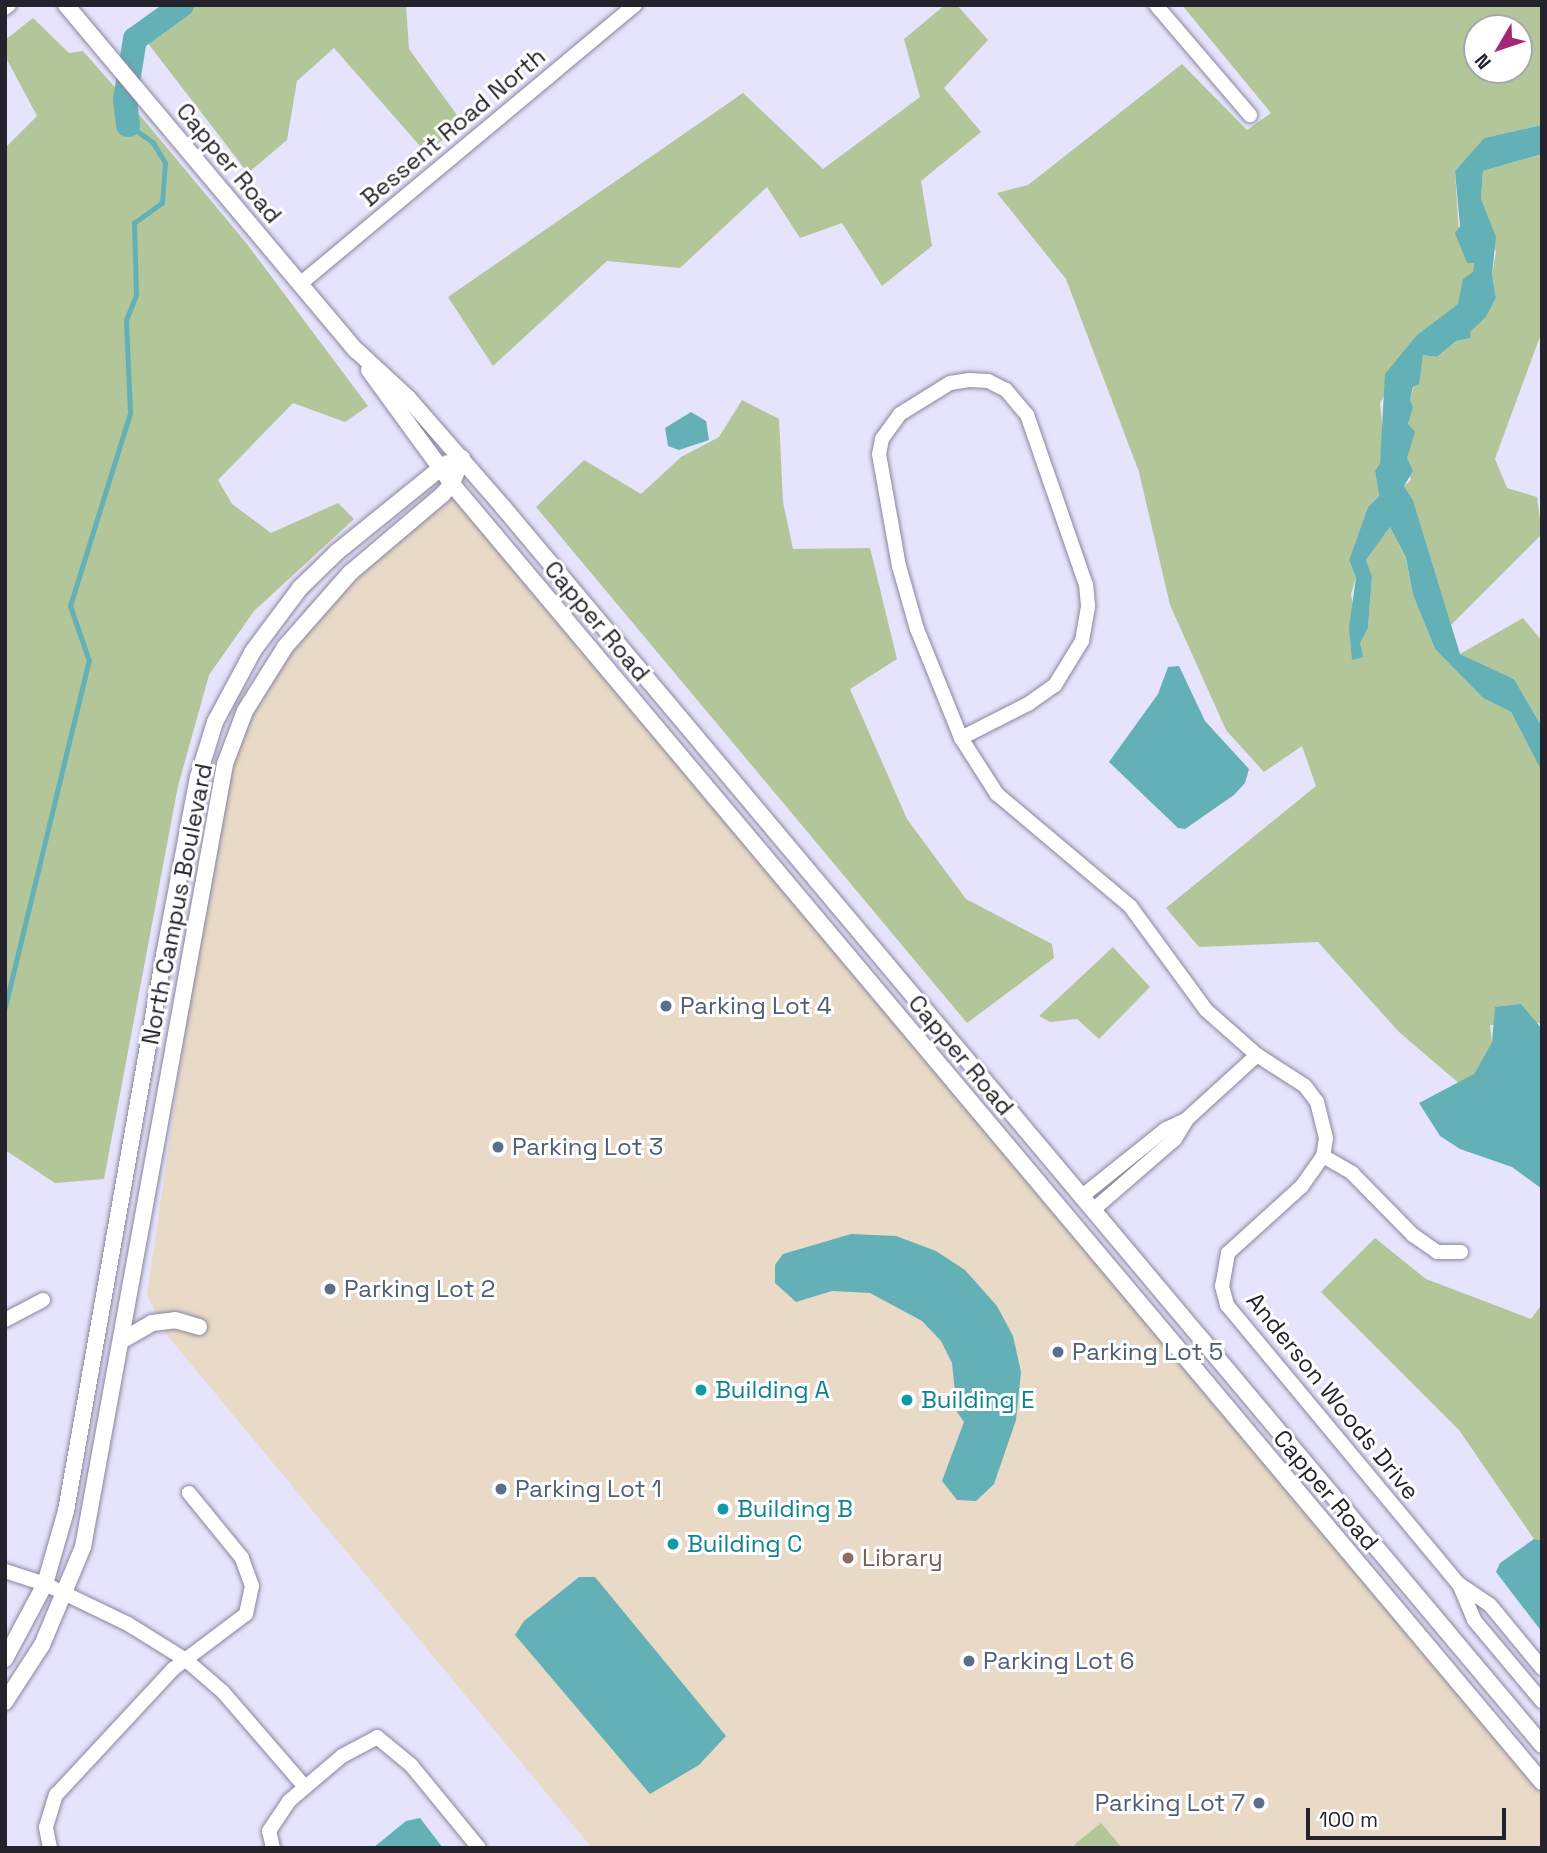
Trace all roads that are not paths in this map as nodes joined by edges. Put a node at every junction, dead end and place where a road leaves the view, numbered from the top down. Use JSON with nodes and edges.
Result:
{"nodes":[{"id":1,"x":66,"y":5,"type":"edge"},
{"id":2,"x":635,"y":5,"type":"edge"},
{"id":3,"x":1156,"y":5,"type":"edge"},
{"id":4,"x":1250,"y":115,"type":"dead end"},
{"id":5,"x":300,"y":284,"type":"junction"},
{"id":6,"x":356,"y":350,"type":"junction"},
{"id":7,"x":462,"y":458,"type":"junction"},
{"id":8,"x":438,"y":466,"type":"junction"},
{"id":9,"x":452,"y":484,"type":"junction"},
{"id":10,"x":242,"y":670,"type":"junction"},
{"id":11,"x":261,"y":683,"type":"junction"},
{"id":12,"x":961,"y":738,"type":"junction"},
{"id":13,"x":164,"y":955,"type":"junction"},
{"id":14,"x":189,"y":958,"type":"junction"},
{"id":15,"x":1257,"y":1055,"type":"junction"},
{"id":16,"x":1187,"y":1119,"type":"junction"},
{"id":17,"x":1323,"y":1156,"type":"junction"},
{"id":18,"x":1124,"y":1161,"type":"junction"},
{"id":19,"x":1135,"y":1174,"type":"junction"},
{"id":20,"x":1082,"y":1197,"type":"junction"},
{"id":21,"x":1093,"y":1210,"type":"junction"},
{"id":22,"x":1461,"y":1252,"type":"dead end"},
{"id":23,"x":43,"y":1300,"type":"dead end"},
{"id":24,"x":5,"y":1320,"type":"edge"},
{"id":25,"x":199,"y":1327,"type":"dead end"},
{"id":26,"x":121,"y":1341,"type":"junction"},
{"id":27,"x":189,"y":1493,"type":"dead end"},
{"id":28,"x":5,"y":1571,"type":"edge"},
{"id":29,"x":45,"y":1584,"type":"junction"},
{"id":30,"x":1459,"y":1584,"type":"junction"},
{"id":31,"x":67,"y":1594,"type":"junction"},
{"id":32,"x":5,"y":1659,"type":"edge"},
{"id":33,"x":186,"y":1660,"type":"junction"},
{"id":34,"x":1542,"y":1668,"type":"edge"},
{"id":35,"x":1542,"y":1700,"type":"edge"},
{"id":36,"x":5,"y":1702,"type":"edge"},
{"id":37,"x":1542,"y":1745,"type":"edge"},
{"id":38,"x":1542,"y":1782,"type":"edge"},
{"id":39,"x":305,"y":1787,"type":"junction"},
{"id":40,"x":50,"y":1848,"type":"edge"},
{"id":41,"x":273,"y":1848,"type":"edge"},
{"id":42,"x":479,"y":1848,"type":"edge"}],
"edges":[{"from":1,"to":5,"type":"street","name":"Capper Road"},
{"from":2,"to":5,"type":"street","name":"Bessent Road North"},
{"from":3,"to":4,"type":"street"},
{"from":5,"to":6,"type":"street","name":"Capper Road"},
{"from":6,"to":7,"type":"street","name":"Capper Road"},
{"from":6,"to":8,"type":"street","name":"Capper Road"},
{"from":7,"to":8,"type":"street","name":"North Campus Boulevard"},
{"from":7,"to":9,"type":"street","name":"North Campus Boulevard"},
{"from":7,"to":20,"type":"street","name":"Capper Road"},
{"from":8,"to":9,"type":"street","name":"Capper Road"},
{"from":8,"to":10,"type":"street","name":"North Campus Boulevard"},
{"from":9,"to":11,"type":"street","name":"North Campus Boulevard"},
{"from":9,"to":38,"type":"street","name":"Capper Road"},
{"from":10,"to":11,"type":"street"},
{"from":10,"to":13,"type":"street","name":"North Campus Boulevard"},
{"from":11,"to":14,"type":"street","name":"North Campus Boulevard"},
{"from":12,"to":12,"type":"street"},
{"from":12,"to":15,"type":"street"},
{"from":13,"to":14,"type":"street"},
{"from":13,"to":29,"type":"street","name":"North Campus Boulevard"},
{"from":14,"to":26,"type":"street","name":"North Campus Boulevard"},
{"from":15,"to":16,"type":"street"},
{"from":15,"to":17,"type":"street"},
{"from":16,"to":18,"type":"street"},
{"from":16,"to":19,"type":"street"},
{"from":17,"to":22,"type":"street"},
{"from":17,"to":30,"type":"street","name":"Anderson Woods Drive"},
{"from":18,"to":19,"type":"street"},
{"from":18,"to":20,"type":"street"},
{"from":19,"to":21,"type":"street"},
{"from":20,"to":21,"type":"street","name":"Capper Road"},
{"from":21,"to":37,"type":"street","name":"Capper Road"},
{"from":23,"to":24,"type":"street"},
{"from":25,"to":26,"type":"street"},
{"from":26,"to":31,"type":"street","name":"North Campus Boulevard"},
{"from":27,"to":33,"type":"street"},
{"from":28,"to":29,"type":"street"},
{"from":29,"to":31,"type":"street"},
{"from":29,"to":32,"type":"street","name":"North Campus Boulevard"},
{"from":30,"to":34,"type":"street","name":"Anderson Woods Drive"},
{"from":30,"to":35,"type":"street","name":"Anderson Woods Drive"},
{"from":31,"to":33,"type":"street"},
{"from":31,"to":36,"type":"street","name":"North Campus Boulevard"},
{"from":33,"to":39,"type":"street"},
{"from":33,"to":40,"type":"street"},
{"from":39,"to":41,"type":"street"},
{"from":39,"to":42,"type":"street"}]}
